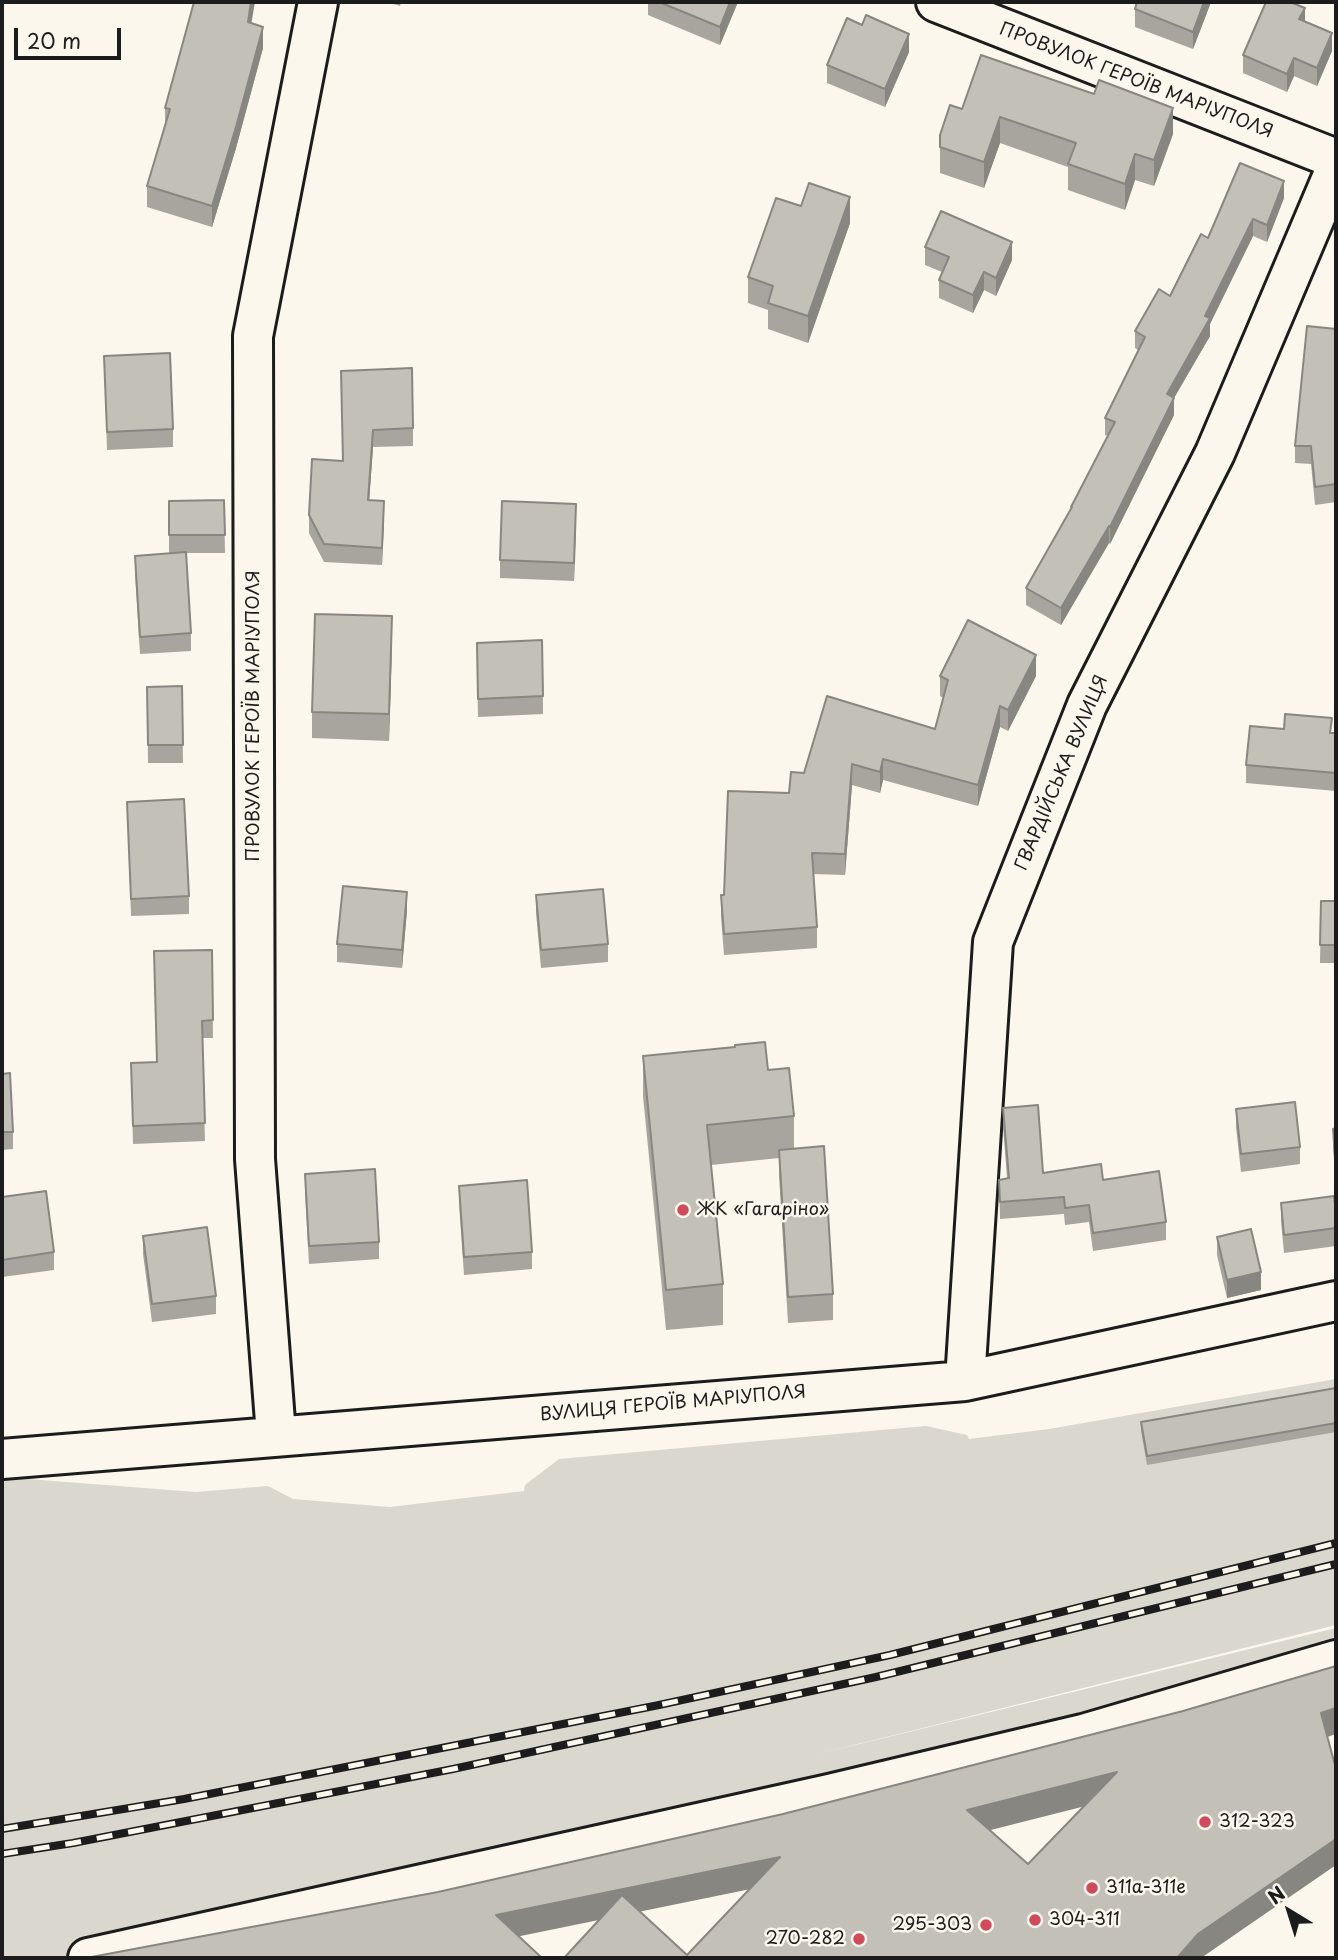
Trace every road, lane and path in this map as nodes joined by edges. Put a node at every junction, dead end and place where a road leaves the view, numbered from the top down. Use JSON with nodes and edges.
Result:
{"nodes":[{"id":1,"x":318,"y":2,"type":"edge"},
{"id":2,"x":936,"y":2,"type":"edge"},
{"id":3,"x":1336,"y":159,"type":"edge"},
{"id":4,"x":1336,"y":168,"type":"edge"},
{"id":5,"x":1336,"y":1301,"type":"edge"},
{"id":6,"x":965,"y":1381,"type":"junction"},
{"id":7,"x":275,"y":1435,"type":"junction"},
{"id":8,"x":2,"y":1459,"type":"edge"},
{"id":9,"x":1336,"y":1660,"type":"edge"},
{"id":10,"x":88,"y":1958,"type":"edge"}],
"edges":[{"from":1,"to":7,"type":"street","name":"ПРОВУЛОК ГЕРОЇВ МАРІУПОЛЯ"},
{"from":2,"to":3,"type":"street","name":"ПРОВУЛОК ГЕРОЇВ МАРІУПОЛЯ"},
{"from":4,"to":6,"type":"street","name":"ГВАРДІЙСЬКА ВУЛИЦЯ"},
{"from":5,"to":6,"type":"street","name":"ВУЛИЦЯ ГЕРОЇВ МАРІУПОЛЯ"},
{"from":6,"to":7,"type":"street","name":"ВУЛИЦЯ ГЕРОЇВ МАРІУПОЛЯ"},
{"from":7,"to":8,"type":"street","name":"ВУЛИЦЯ ГЕРОЇВ МАРІУПОЛЯ"},
{"from":9,"to":10,"type":"street"}]}
